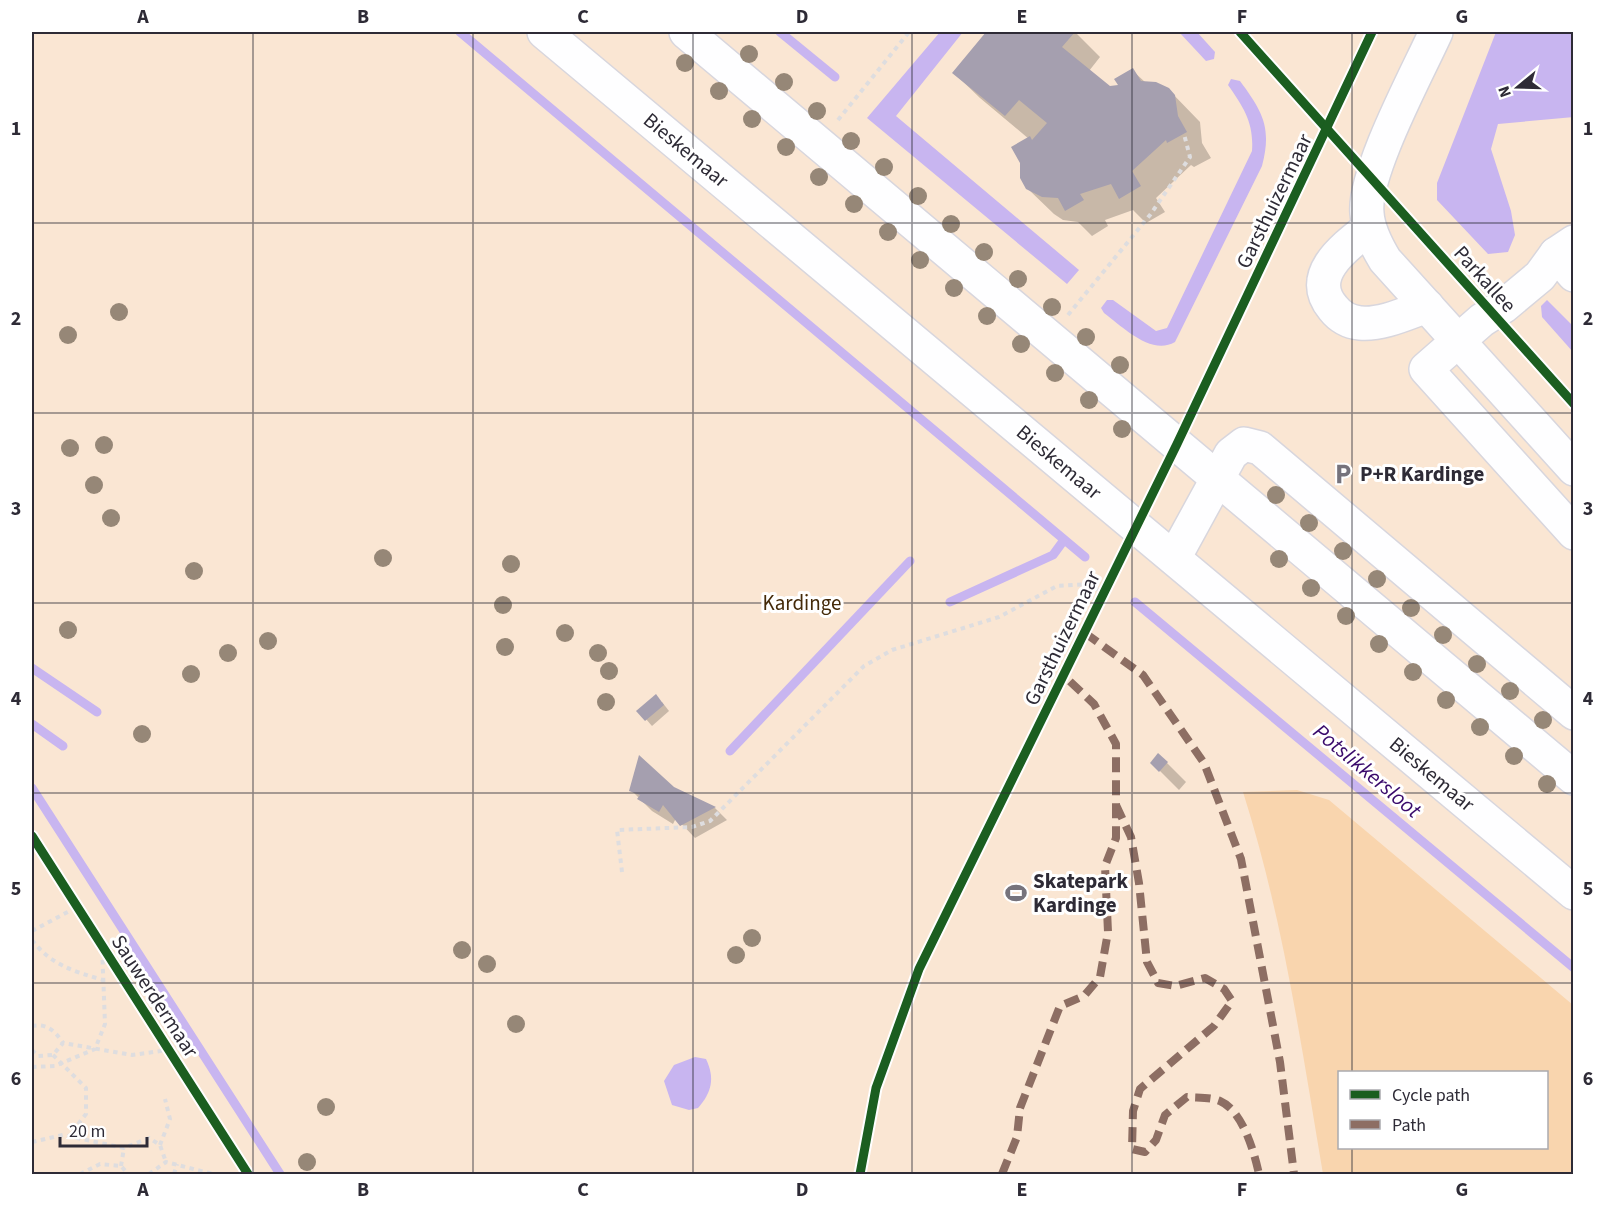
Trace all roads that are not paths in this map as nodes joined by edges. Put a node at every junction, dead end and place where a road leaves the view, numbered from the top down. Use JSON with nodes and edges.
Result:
{"nodes":[{"id":1,"x":544,"y":32,"type":"edge"},
{"id":2,"x":686,"y":32,"type":"edge"},
{"id":3,"x":1436,"y":32,"type":"edge"},
{"id":4,"x":1369,"y":228,"type":"junction"},
{"id":5,"x":1568,"y":257,"type":"edge"},
{"id":6,"x":1427,"y":306,"type":"junction"},
{"id":7,"x":1459,"y":340,"type":"junction"},
{"id":8,"x":1574,"y":469,"type":"edge"},
{"id":9,"x":1220,"y":479,"type":"junction"},
{"id":10,"x":1574,"y":533,"type":"edge"},
{"id":11,"x":1174,"y":558,"type":"junction"},
{"id":12,"x":1574,"y":713,"type":"edge"},
{"id":13,"x":1574,"y":778,"type":"edge"},
{"id":14,"x":1574,"y":893,"type":"edge"}],
"edges":[{"from":1,"to":11,"type":"lane","name":"Bieskemaar"},
{"from":2,"to":9,"type":"lane"},
{"from":3,"to":4,"type":"lane"},
{"from":4,"to":6,"type":"lane"},
{"from":4,"to":6,"type":"lane"},
{"from":5,"to":7,"type":"lane"},
{"from":6,"to":7,"type":"lane"},
{"from":7,"to":8,"type":"lane"},
{"from":7,"to":10,"type":"lane"},
{"from":9,"to":11,"type":"lane"},
{"from":9,"to":12,"type":"lane"},
{"from":9,"to":13,"type":"lane"},
{"from":11,"to":14,"type":"lane","name":"Bieskemaar"}]}
